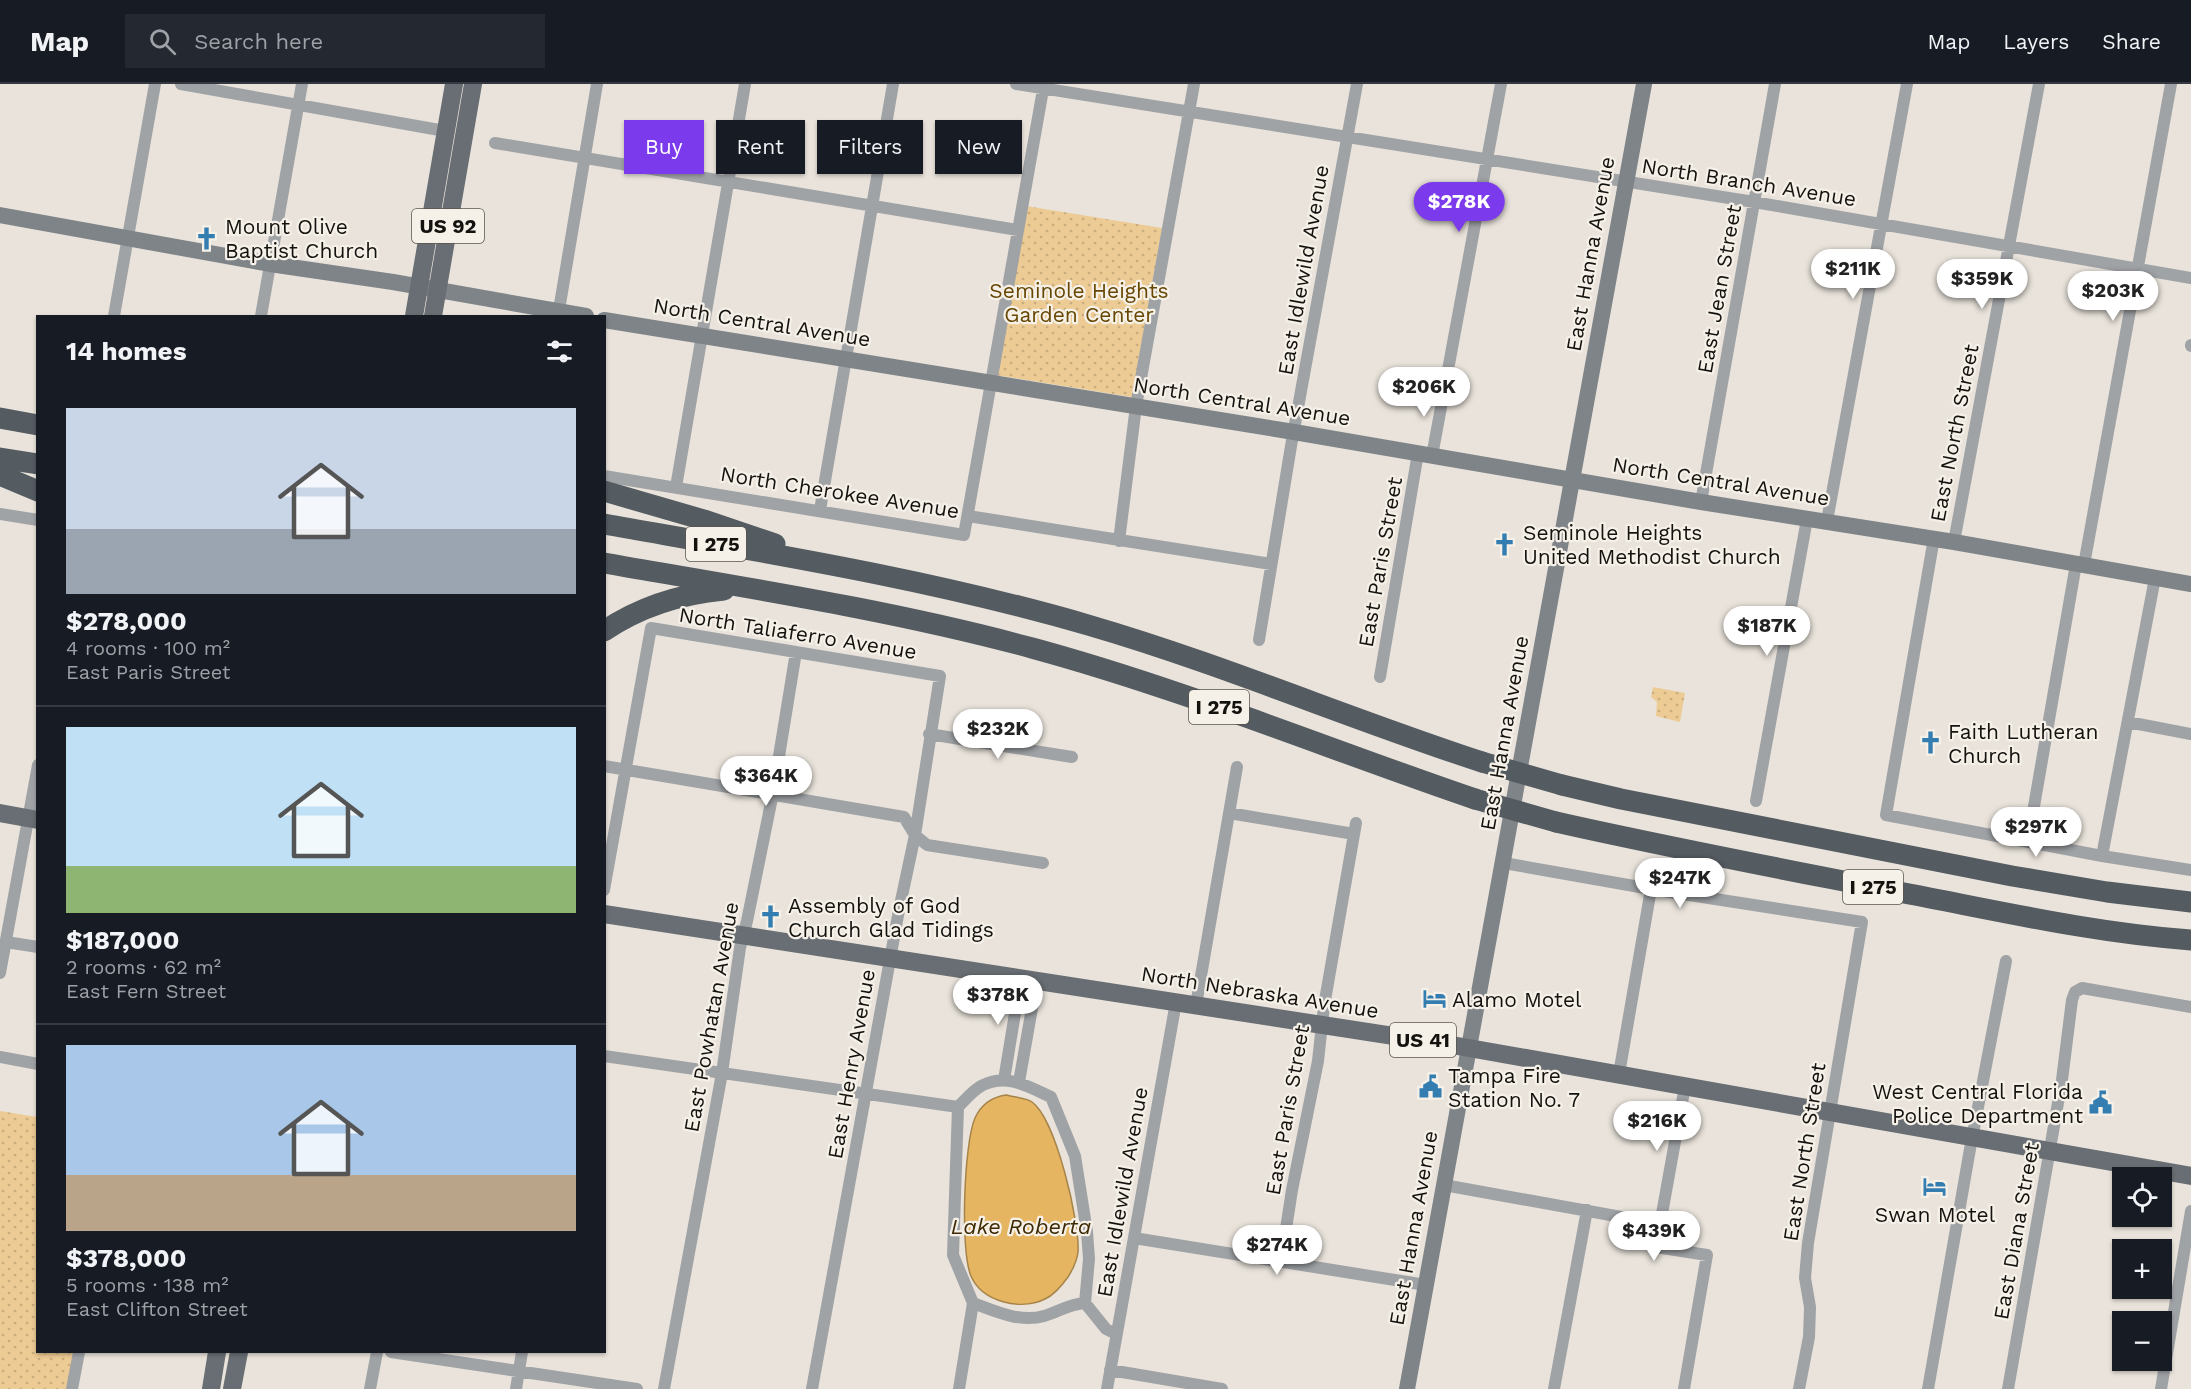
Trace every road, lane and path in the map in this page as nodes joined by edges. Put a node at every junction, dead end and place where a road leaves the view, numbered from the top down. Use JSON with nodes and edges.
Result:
{"nodes":[{"id":1,"x":154,"y":84,"type":"edge"},
{"id":2,"x":181,"y":84,"type":"edge"},
{"id":3,"x":302,"y":84,"type":"edge"},
{"id":4,"x":454,"y":84,"type":"edge"},
{"id":5,"x":473,"y":84,"type":"edge"},
{"id":6,"x":597,"y":84,"type":"edge"},
{"id":7,"x":745,"y":84,"type":"edge"},
{"id":8,"x":893,"y":84,"type":"edge"},
{"id":9,"x":1016,"y":84,"type":"edge"},
{"id":10,"x":1194,"y":84,"type":"edge"},
{"id":11,"x":1357,"y":84,"type":"edge"},
{"id":12,"x":1501,"y":84,"type":"edge"},
{"id":13,"x":1644,"y":84,"type":"edge"},
{"id":14,"x":1775,"y":84,"type":"edge"},
{"id":15,"x":1907,"y":84,"type":"edge"},
{"id":16,"x":2039,"y":84,"type":"edge"},
{"id":17,"x":2171,"y":84,"type":"edge"},
{"id":18,"x":1043,"y":86,"type":"edge"},
{"id":19,"x":298,"y":105,"type":"junction"},
{"id":20,"x":1189,"y":112,"type":"junction"},
{"id":21,"x":445,"y":131,"type":"junction"},
{"id":22,"x":1347,"y":138,"type":"junction"},
{"id":23,"x":495,"y":142,"type":"dead end"},
{"id":24,"x":585,"y":158,"type":"junction"},
{"id":25,"x":1488,"y":160,"type":"junction"},
{"id":26,"x":729,"y":182,"type":"junction"},
{"id":27,"x":1626,"y":182,"type":"junction"},
{"id":28,"x":1754,"y":202,"type":"junction"},
{"id":29,"x":872,"y":206,"type":"junction"},
{"id":30,"x":0,"y":215,"type":"edge"},
{"id":31,"x":1882,"y":224,"type":"junction"},
{"id":32,"x":1018,"y":230,"type":"junction"},
{"id":33,"x":127,"y":238,"type":"junction"},
{"id":34,"x":2010,"y":246,"type":"junction"},
{"id":35,"x":270,"y":264,"type":"junction"},
{"id":36,"x":2138,"y":268,"type":"junction"},
{"id":37,"x":2191,"y":278,"type":"edge"},
{"id":38,"x":428,"y":289,"type":"junction"},
{"id":39,"x":558,"y":314,"type":"edge"},
{"id":40,"x":114,"y":315,"type":"edge"},
{"id":41,"x":261,"y":315,"type":"edge"},
{"id":42,"x":415,"y":315,"type":"edge"},
{"id":43,"x":433,"y":315,"type":"edge"},
{"id":44,"x":606,"y":320,"type":"edge"},
{"id":45,"x":702,"y":336,"type":"junction"},
{"id":46,"x":846,"y":358,"type":"junction"},
{"id":47,"x":992,"y":382,"type":"junction"},
{"id":48,"x":1136,"y":406,"type":"junction"},
{"id":49,"x":36,"y":416,"type":"edge"},
{"id":50,"x":0,"y":417,"type":"edge"},
{"id":51,"x":36,"y":425,"type":"edge"},
{"id":52,"x":1294,"y":432,"type":"junction"},
{"id":53,"x":1425,"y":455,"type":"junction"},
{"id":54,"x":0,"y":458,"type":"edge"},
{"id":55,"x":36,"y":464,"type":"edge"},
{"id":56,"x":0,"y":475,"type":"edge"},
{"id":57,"x":606,"y":476,"type":"edge"},
{"id":58,"x":1573,"y":479,"type":"junction"},
{"id":59,"x":676,"y":487,"type":"junction"},
{"id":60,"x":36,"y":490,"type":"edge"},
{"id":61,"x":606,"y":492,"type":"edge"},
{"id":62,"x":1701,"y":502,"type":"junction"},
{"id":63,"x":820,"y":510,"type":"junction"},
{"id":64,"x":0,"y":514,"type":"edge"},
{"id":65,"x":968,"y":516,"type":"junction"},
{"id":66,"x":1808,"y":519,"type":"junction"},
{"id":67,"x":36,"y":520,"type":"edge"},
{"id":68,"x":1827,"y":521,"type":"junction"},
{"id":69,"x":606,"y":524,"type":"edge"},
{"id":70,"x":1934,"y":538,"type":"junction"},
{"id":71,"x":1119,"y":541,"type":"junction"},
{"id":72,"x":1954,"y":542,"type":"junction"},
{"id":73,"x":606,"y":563,"type":"edge"},
{"id":74,"x":826,"y":564,"type":"junction"},
{"id":75,"x":1271,"y":564,"type":"junction"},
{"id":76,"x":2080,"y":565,"type":"junction"},
{"id":77,"x":2155,"y":578,"type":"junction"},
{"id":78,"x":2191,"y":584,"type":"edge"},
{"id":79,"x":746,"y":588,"type":"junction"},
{"id":80,"x":606,"y":631,"type":"edge"},
{"id":81,"x":1259,"y":640,"type":"dead end"},
{"id":82,"x":796,"y":652,"type":"junction"},
{"id":83,"x":940,"y":676,"type":"joint"},
{"id":84,"x":1380,"y":677,"type":"dead end"},
{"id":85,"x":2128,"y":722,"type":"junction"},
{"id":86,"x":929,"y":734,"type":"junction"},
{"id":87,"x":2191,"y":734,"type":"edge"},
{"id":88,"x":1072,"y":757,"type":"dead end"},
{"id":89,"x":606,"y":766,"type":"edge"},
{"id":90,"x":1237,"y":767,"type":"dead end"},
{"id":91,"x":626,"y":770,"type":"junction"},
{"id":92,"x":36,"y":783,"type":"edge"},
{"id":93,"x":772,"y":793,"type":"junction"},
{"id":94,"x":1756,"y":801,"type":"dead end"},
{"id":95,"x":0,"y":813,"type":"edge"},
{"id":96,"x":1229,"y":813,"type":"junction"},
{"id":97,"x":32,"y":819,"type":"edge"},
{"id":98,"x":915,"y":835,"type":"junction"},
{"id":99,"x":2028,"y":841,"type":"junction"},
{"id":100,"x":2102,"y":856,"type":"junction"},
{"id":101,"x":1043,"y":863,"type":"dead end"},
{"id":102,"x":1504,"y":863,"type":"junction"},
{"id":103,"x":2191,"y":870,"type":"edge"},
{"id":104,"x":606,"y":879,"type":"edge"},
{"id":105,"x":1651,"y":889,"type":"junction"},
{"id":106,"x":2191,"y":902,"type":"edge"},
{"id":107,"x":606,"y":914,"type":"edge"},
{"id":108,"x":743,"y":934,"type":"junction"},
{"id":109,"x":2191,"y":940,"type":"edge"},
{"id":110,"x":6,"y":942,"type":"junction"},
{"id":111,"x":36,"y":947,"type":"edge"},
{"id":112,"x":890,"y":958,"type":"junction"},
{"id":113,"x":2006,"y":961,"type":"dead end"},
{"id":114,"x":0,"y":973,"type":"edge"},
{"id":115,"x":1029,"y":979,"type":"junction"},
{"id":116,"x":1176,"y":1002,"type":"junction"},
{"id":117,"x":1196,"y":1005,"type":"junction"},
{"id":118,"x":2191,"y":1007,"type":"edge"},
{"id":119,"x":1323,"y":1025,"type":"junction"},
{"id":120,"x":1468,"y":1047,"type":"junction"},
{"id":121,"x":606,"y":1056,"type":"edge"},
{"id":122,"x":0,"y":1057,"type":"edge"},
{"id":123,"x":36,"y":1064,"type":"edge"},
{"id":124,"x":722,"y":1073,"type":"junction"},
{"id":125,"x":1619,"y":1074,"type":"junction"},
{"id":126,"x":1004,"y":1080,"type":"junction"},
{"id":127,"x":1019,"y":1082,"type":"junction"},
{"id":128,"x":1684,"y":1086,"type":"junction"},
{"id":129,"x":865,"y":1094,"type":"junction"},
{"id":130,"x":958,"y":1107,"type":"junction"},
{"id":131,"x":1831,"y":1112,"type":"junction"},
{"id":132,"x":1972,"y":1137,"type":"junction"},
{"id":133,"x":2050,"y":1151,"type":"junction"},
{"id":134,"x":2191,"y":1176,"type":"edge"},
{"id":135,"x":1444,"y":1185,"type":"junction"},
{"id":136,"x":1587,"y":1210,"type":"junction"},
{"id":137,"x":2191,"y":1211,"type":"edge"},
{"id":138,"x":1660,"y":1224,"type":"junction"},
{"id":139,"x":1134,"y":1238,"type":"junction"},
{"id":140,"x":1281,"y":1261,"type":"junction"},
{"id":141,"x":1426,"y":1285,"type":"junction"},
{"id":142,"x":1085,"y":1303,"type":"junction"},
{"id":143,"x":973,"y":1304,"type":"junction"},
{"id":144,"x":1116,"y":1334,"type":"junction"},
{"id":145,"x":79,"y":1353,"type":"edge"},
{"id":146,"x":218,"y":1353,"type":"edge"},
{"id":147,"x":239,"y":1353,"type":"edge"},
{"id":148,"x":377,"y":1353,"type":"edge"},
{"id":149,"x":398,"y":1353,"type":"edge"},
{"id":150,"x":522,"y":1353,"type":"edge"},
{"id":151,"x":1110,"y":1370,"type":"junction"},
{"id":152,"x":519,"y":1371,"type":"junction"},
{"id":153,"x":72,"y":1389,"type":"edge"},
{"id":154,"x":211,"y":1389,"type":"edge"},
{"id":155,"x":232,"y":1389,"type":"edge"},
{"id":156,"x":370,"y":1389,"type":"edge"},
{"id":157,"x":516,"y":1389,"type":"edge"},
{"id":158,"x":637,"y":1389,"type":"edge"},
{"id":159,"x":664,"y":1389,"type":"edge"},
{"id":160,"x":812,"y":1389,"type":"edge"},
{"id":161,"x":959,"y":1389,"type":"edge"},
{"id":162,"x":1107,"y":1389,"type":"edge"},
{"id":163,"x":1222,"y":1389,"type":"edge"},
{"id":164,"x":1407,"y":1389,"type":"edge"},
{"id":165,"x":1554,"y":1389,"type":"edge"},
{"id":166,"x":1684,"y":1389,"type":"edge"},
{"id":167,"x":1799,"y":1389,"type":"edge"},
{"id":168,"x":1928,"y":1389,"type":"edge"},
{"id":169,"x":2008,"y":1389,"type":"edge"},
{"id":170,"x":2161,"y":1389,"type":"edge"}],
"edges":[{"from":1,"to":33,"type":"street"},
{"from":2,"to":19,"type":"street"},
{"from":3,"to":19,"type":"street"},
{"from":4,"to":21,"type":"main road","number":"US 92"},
{"from":5,"to":38,"type":"main road","number":"US 92"},
{"from":6,"to":24,"type":"street"},
{"from":7,"to":26,"type":"street"},
{"from":8,"to":29,"type":"street"},
{"from":9,"to":18,"type":"street","name":"North Branch Avenue"},
{"from":10,"to":20,"type":"street"},
{"from":11,"to":22,"type":"street","name":"East Idlewild Avenue"},
{"from":12,"to":25,"type":"street","name":"East Paris Street"},
{"from":13,"to":27,"type":"street","name":"East Hanna Avenue"},
{"from":14,"to":28,"type":"street","name":"East Jean Street"},
{"from":15,"to":31,"type":"street"},
{"from":16,"to":34,"type":"street","name":"East North Street"},
{"from":17,"to":36,"type":"street"},
{"from":18,"to":20,"type":"street","name":"North Branch Avenue"},
{"from":18,"to":32,"type":"street"},
{"from":19,"to":21,"type":"street"},
{"from":19,"to":35,"type":"street"},
{"from":20,"to":22,"type":"street","name":"North Branch Avenue"},
{"from":20,"to":48,"type":"street"},
{"from":21,"to":38,"type":"main road","number":"US 92"},
{"from":22,"to":25,"type":"street","name":"North Branch Avenue"},
{"from":22,"to":52,"type":"street","name":"East Idlewild Avenue"},
{"from":23,"to":24,"type":"street"},
{"from":24,"to":26,"type":"street"},
{"from":24,"to":39,"type":"street"},
{"from":25,"to":27,"type":"street","name":"North Branch Avenue"},
{"from":25,"to":53,"type":"street","name":"East Paris Street"},
{"from":26,"to":29,"type":"street"},
{"from":26,"to":45,"type":"street"},
{"from":27,"to":28,"type":"street","name":"North Branch Avenue"},
{"from":27,"to":58,"type":"street","name":"East Hanna Avenue"},
{"from":28,"to":31,"type":"street","name":"North Branch Avenue"},
{"from":28,"to":62,"type":"street","name":"East Jean Street"},
{"from":29,"to":32,"type":"street"},
{"from":29,"to":46,"type":"street"},
{"from":30,"to":33,"type":"street"},
{"from":31,"to":34,"type":"street","name":"North Branch Avenue"},
{"from":31,"to":68,"type":"street"},
{"from":32,"to":47,"type":"street"},
{"from":33,"to":35,"type":"street"},
{"from":33,"to":40,"type":"street"},
{"from":34,"to":36,"type":"street","name":"North Branch Avenue"},
{"from":34,"to":72,"type":"street","name":"East North Street"},
{"from":35,"to":38,"type":"street"},
{"from":35,"to":41,"type":"street"},
{"from":36,"to":37,"type":"street","name":"North Branch Avenue"},
{"from":36,"to":76,"type":"street"},
{"from":38,"to":39,"type":"street"},
{"from":38,"to":42,"type":"main road","number":"US 92"},
{"from":38,"to":43,"type":"main road","number":"US 92"},
{"from":44,"to":45,"type":"street","name":"North Central Avenue"},
{"from":45,"to":46,"type":"street","name":"North Central Avenue"},
{"from":45,"to":59,"type":"street"},
{"from":46,"to":47,"type":"street","name":"North Central Avenue"},
{"from":46,"to":63,"type":"street"},
{"from":47,"to":48,"type":"street","name":"North Central Avenue"},
{"from":47,"to":65,"type":"street"},
{"from":48,"to":52,"type":"street","name":"North Central Avenue"},
{"from":48,"to":71,"type":"street"},
{"from":49,"to":50,"type":"highway"},
{"from":50,"to":51,"type":"highway"},
{"from":52,"to":53,"type":"street","name":"North Central Avenue"},
{"from":52,"to":75,"type":"street","name":"East Idlewild Avenue"},
{"from":53,"to":58,"type":"street","name":"North Central Avenue"},
{"from":53,"to":84,"type":"street","name":"East Paris Street"},
{"from":54,"to":55,"type":"highway"},
{"from":56,"to":60,"type":"highway"},
{"from":57,"to":59,"type":"street","name":"North Cherokee Avenue"},
{"from":58,"to":62,"type":"street","name":"North Central Avenue"},
{"from":58,"to":102,"type":"street","name":"East Hanna Avenue"},
{"from":59,"to":63,"type":"street","name":"North Cherokee Avenue"},
{"from":61,"to":74,"type":"highway"},
{"from":62,"to":66,"type":"street","name":"North Central Avenue"},
{"from":63,"to":65,"type":"street","name":"North Cherokee Avenue"},
{"from":64,"to":67,"type":"street"},
{"from":65,"to":71,"type":"street","name":"North Cherokee Avenue"},
{"from":66,"to":68,"type":"street","name":"North Central Avenue"},
{"from":66,"to":94,"type":"street"},
{"from":68,"to":70,"type":"street","name":"North Central Avenue"},
{"from":69,"to":74,"type":"highway","number":"I 275"},
{"from":70,"to":72,"type":"street","name":"North Central Avenue"},
{"from":70,"to":99,"type":"street","name":"East North Street"},
{"from":71,"to":75,"type":"street","name":"North Cherokee Avenue"},
{"from":72,"to":76,"type":"street","name":"North Central Avenue"},
{"from":73,"to":79,"type":"highway","number":"I 275"},
{"from":74,"to":106,"type":"highway","number":"I 275","bridge":true},
{"from":75,"to":81,"type":"street","name":"East Idlewild Avenue"},
{"from":76,"to":77,"type":"street","name":"North Central Avenue"},
{"from":76,"to":99,"type":"street"},
{"from":77,"to":78,"type":"street","name":"North Central Avenue"},
{"from":77,"to":85,"type":"street"},
{"from":79,"to":80,"type":"highway"},
{"from":79,"to":109,"type":"highway","number":"I 275","bridge":true},
{"from":82,"to":83,"type":"street","name":"North Taliaferro Avenue"},
{"from":82,"to":91,"type":"street","name":"North Taliaferro Avenue"},
{"from":82,"to":93,"type":"street","name":"East Powhatan Avenue"},
{"from":83,"to":86,"type":"street","name":"East Henry Avenue"},
{"from":85,"to":87,"type":"street"},
{"from":85,"to":100,"type":"street"},
{"from":86,"to":88,"type":"street"},
{"from":86,"to":98,"type":"street","name":"East Henry Avenue"},
{"from":89,"to":91,"type":"street"},
{"from":90,"to":96,"type":"street"},
{"from":91,"to":93,"type":"street"},
{"from":91,"to":104,"type":"street"},
{"from":92,"to":97,"type":"street"},
{"from":93,"to":98,"type":"street"},
{"from":93,"to":108,"type":"street","name":"East Powhatan Avenue"},
{"from":95,"to":97,"type":"main road"},
{"from":96,"to":117,"type":"street"},
{"from":96,"to":119,"type":"street","name":"East Paris Street"},
{"from":97,"to":110,"type":"street"},
{"from":98,"to":101,"type":"street"},
{"from":98,"to":112,"type":"street","name":"East Henry Avenue"},
{"from":99,"to":100,"type":"street"},
{"from":100,"to":103,"type":"street"},
{"from":102,"to":105,"type":"street"},
{"from":102,"to":120,"type":"street","name":"East Hanna Avenue"},
{"from":105,"to":125,"type":"street"},
{"from":105,"to":131,"type":"street","name":"East North Street"},
{"from":107,"to":108,"type":"main road","name":"North Nebraska Avenue","number":"US 41"},
{"from":108,"to":112,"type":"main road","name":"North Nebraska Avenue","number":"US 41"},
{"from":108,"to":124,"type":"street","name":"East Powhatan Avenue"},
{"from":110,"to":111,"type":"street"},
{"from":110,"to":114,"type":"street"},
{"from":112,"to":115,"type":"main road","name":"North Nebraska Avenue","number":"US 41"},
{"from":112,"to":129,"type":"street","name":"East Henry Avenue"},
{"from":113,"to":132,"type":"street"},
{"from":115,"to":116,"type":"main road","name":"North Nebraska Avenue","number":"US 41"},
{"from":115,"to":126,"type":"street"},
{"from":115,"to":127,"type":"street"},
{"from":116,"to":117,"type":"main road","name":"North Nebraska Avenue","number":"US 41"},
{"from":116,"to":139,"type":"street","name":"East Idlewild Avenue"},
{"from":117,"to":119,"type":"main road","name":"North Nebraska Avenue","number":"US 41"},
{"from":118,"to":133,"type":"street","name":"East Diana Street"},
{"from":119,"to":120,"type":"main road","name":"North Nebraska Avenue","number":"US 41"},
{"from":119,"to":140,"type":"street","name":"East Paris Street"},
{"from":120,"to":125,"type":"main road","name":"North Nebraska Avenue","number":"US 41"},
{"from":120,"to":135,"type":"street","name":"East Hanna Avenue"},
{"from":121,"to":124,"type":"street"},
{"from":122,"to":123,"type":"street"},
{"from":124,"to":129,"type":"street"},
{"from":124,"to":159,"type":"street","name":"East Powhatan Avenue"},
{"from":125,"to":128,"type":"main road","name":"North Nebraska Avenue","number":"US 41"},
{"from":126,"to":127,"type":"street"},
{"from":126,"to":130,"type":"street"},
{"from":127,"to":142,"type":"street"},
{"from":128,"to":131,"type":"main road","name":"North Nebraska Avenue","number":"US 41"},
{"from":128,"to":138,"type":"street"},
{"from":129,"to":130,"type":"street"},
{"from":129,"to":160,"type":"street","name":"East Henry Avenue"},
{"from":130,"to":143,"type":"street"},
{"from":131,"to":132,"type":"main road","name":"North Nebraska Avenue","number":"US 41"},
{"from":131,"to":167,"type":"street","name":"East North Street"},
{"from":132,"to":133,"type":"main road","name":"North Nebraska Avenue","number":"US 41"},
{"from":132,"to":168,"type":"street"},
{"from":133,"to":134,"type":"main road","name":"North Nebraska Avenue","number":"US 41"},
{"from":133,"to":169,"type":"street","name":"East Diana Street"},
{"from":135,"to":136,"type":"street"},
{"from":135,"to":141,"type":"street","name":"East Hanna Avenue"},
{"from":136,"to":138,"type":"street"},
{"from":136,"to":165,"type":"street"},
{"from":137,"to":170,"type":"street"},
{"from":138,"to":166,"type":"street"},
{"from":139,"to":140,"type":"street"},
{"from":139,"to":144,"type":"street","name":"East Idlewild Avenue"},
{"from":140,"to":141,"type":"street"},
{"from":141,"to":164,"type":"street","name":"East Hanna Avenue"},
{"from":142,"to":143,"type":"street"},
{"from":142,"to":144,"type":"street"},
{"from":143,"to":161,"type":"street"},
{"from":144,"to":151,"type":"street","name":"East Idlewild Avenue"},
{"from":145,"to":153,"type":"street"},
{"from":146,"to":154,"type":"main road"},
{"from":147,"to":155,"type":"main road"},
{"from":148,"to":156,"type":"street"},
{"from":149,"to":152,"type":"street"},
{"from":150,"to":152,"type":"street"},
{"from":151,"to":162,"type":"street","name":"East Idlewild Avenue"},
{"from":151,"to":163,"type":"street"},
{"from":152,"to":157,"type":"street"},
{"from":152,"to":158,"type":"street"}]}
